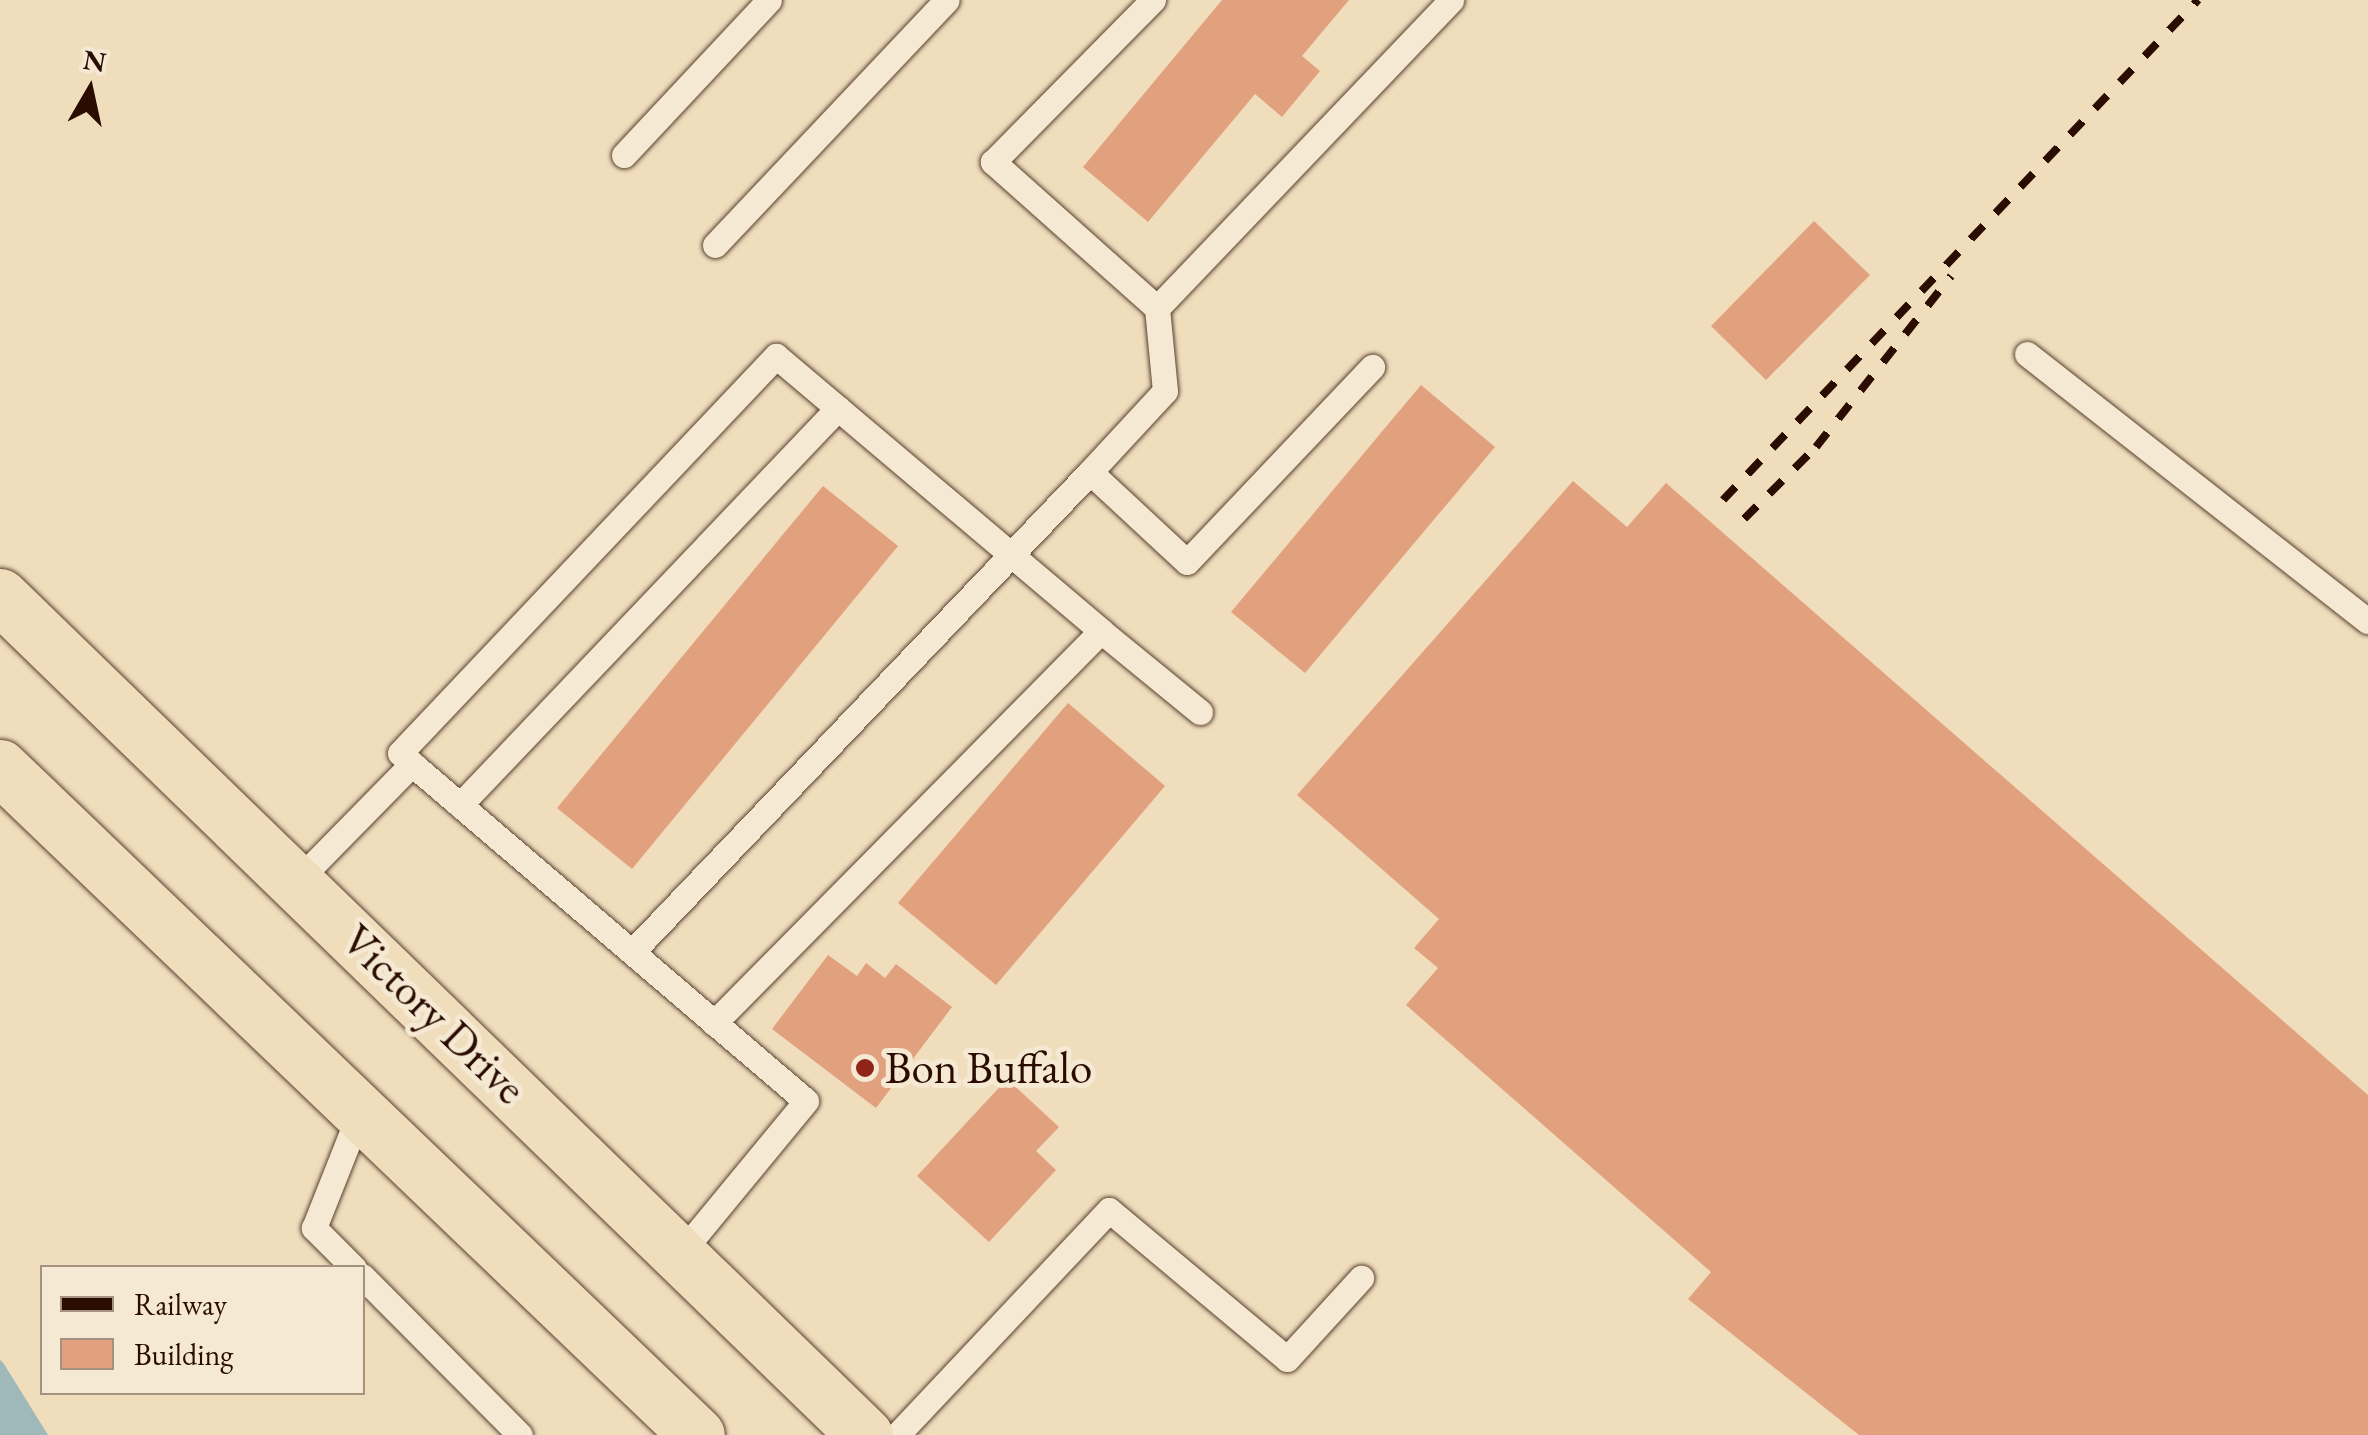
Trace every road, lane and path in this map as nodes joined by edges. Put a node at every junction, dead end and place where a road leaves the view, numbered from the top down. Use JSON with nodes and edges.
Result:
{"nodes":[{"id":1,"x":769,"y":0,"type":"edge"},
{"id":2,"x":947,"y":0,"type":"edge"},
{"id":3,"x":1154,"y":0,"type":"edge"},
{"id":4,"x":1451,"y":0,"type":"edge"},
{"id":5,"x":624,"y":155,"type":"dead end"},
{"id":6,"x":715,"y":244,"type":"dead end"},
{"id":7,"x":1156,"y":308,"type":"junction"},
{"id":8,"x":2027,"y":354,"type":"dead end"},
{"id":9,"x":1372,"y":368,"type":"dead end"},
{"id":10,"x":838,"y":408,"type":"junction"},
{"id":11,"x":1090,"y":472,"type":"junction"},
{"id":12,"x":1010,"y":554,"type":"junction"},
{"id":13,"x":0,"y":596,"type":"edge"},
{"id":14,"x":2368,"y":621,"type":"edge"},
{"id":15,"x":1101,"y":631,"type":"junction"},
{"id":16,"x":1200,"y":712,"type":"dead end"},
{"id":17,"x":412,"y":764,"type":"junction"},
{"id":18,"x":0,"y":767,"type":"edge"},
{"id":19,"x":460,"y":805,"type":"junction"},
{"id":20,"x":297,"y":881,"type":"junction"},
{"id":21,"x":632,"y":952,"type":"junction"},
{"id":22,"x":714,"y":1022,"type":"junction"},
{"id":23,"x":360,"y":1112,"type":"junction"},
{"id":24,"x":680,"y":1254,"type":"junction"},
{"id":25,"x":351,"y":1265,"type":"edge"},
{"id":26,"x":1361,"y":1278,"type":"dead end"},
{"id":27,"x":365,"y":1279,"type":"edge"},
{"id":28,"x":520,"y":1435,"type":"edge"},
{"id":29,"x":697,"y":1435,"type":"edge"},
{"id":30,"x":865,"y":1435,"type":"edge"},
{"id":31,"x":897,"y":1435,"type":"edge"}],
"edges":[{"from":1,"to":5,"type":"lane"},
{"from":2,"to":6,"type":"lane"},
{"from":3,"to":7,"type":"lane"},
{"from":4,"to":7,"type":"lane"},
{"from":7,"to":11,"type":"lane"},
{"from":8,"to":14,"type":"lane"},
{"from":9,"to":11,"type":"lane"},
{"from":10,"to":12,"type":"lane"},
{"from":10,"to":17,"type":"lane"},
{"from":10,"to":19,"type":"lane"},
{"from":11,"to":12,"type":"lane"},
{"from":12,"to":15,"type":"lane"},
{"from":12,"to":21,"type":"lane"},
{"from":13,"to":20,"type":"highway","name":"Victory Drive"},
{"from":15,"to":16,"type":"lane"},
{"from":15,"to":22,"type":"lane"},
{"from":17,"to":19,"type":"lane"},
{"from":17,"to":20,"type":"lane"},
{"from":18,"to":23,"type":"highway"},
{"from":19,"to":21,"type":"lane"},
{"from":20,"to":24,"type":"highway","name":"Victory Drive"},
{"from":21,"to":22,"type":"lane"},
{"from":22,"to":24,"type":"lane"},
{"from":23,"to":25,"type":"lane"},
{"from":23,"to":29,"type":"highway"},
{"from":24,"to":30,"type":"highway","name":"Victory Drive"},
{"from":26,"to":31,"type":"lane"},
{"from":27,"to":28,"type":"lane"}]}
